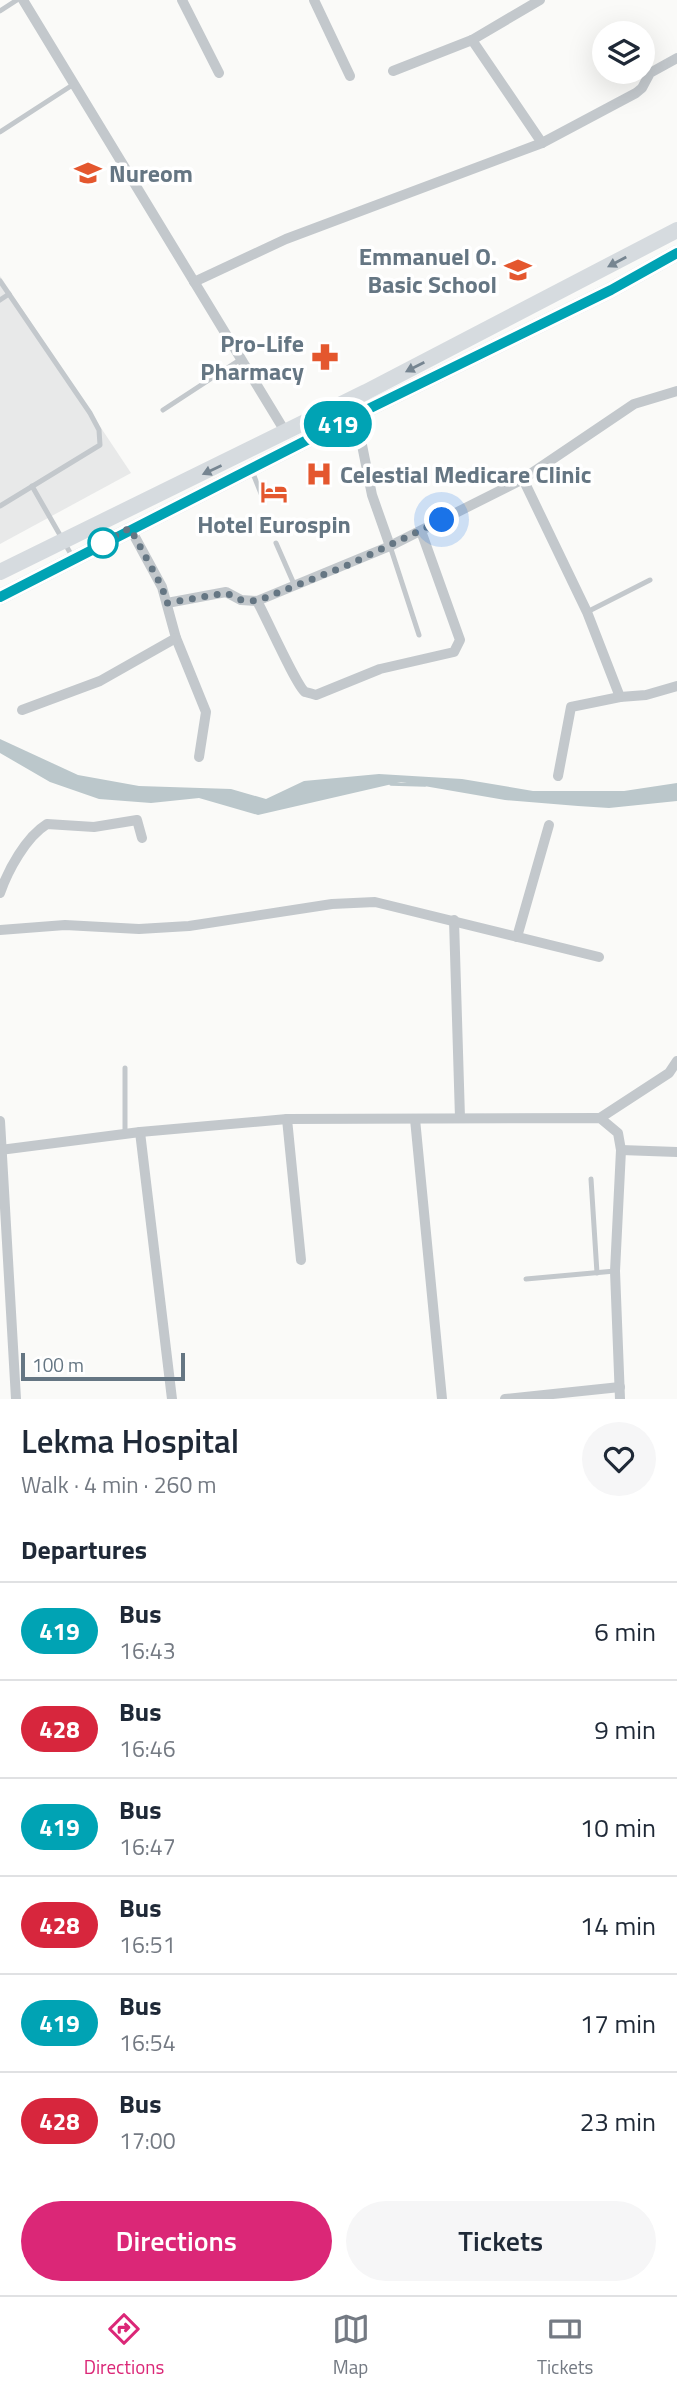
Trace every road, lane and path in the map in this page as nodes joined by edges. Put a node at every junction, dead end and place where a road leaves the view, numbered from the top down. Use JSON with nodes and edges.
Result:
{"nodes":[{"id":1,"x":17,"y":0,"type":"edge"},
{"id":2,"x":23,"y":0,"type":"edge"},
{"id":3,"x":182,"y":0,"type":"edge"},
{"id":4,"x":314,"y":0,"type":"edge"},
{"id":5,"x":540,"y":0,"type":"edge"},
{"id":6,"x":0,"y":10,"type":"edge"},
{"id":7,"x":472,"y":40,"type":"junction"},
{"id":8,"x":677,"y":58,"type":"edge"},
{"id":9,"x":393,"y":71,"type":"dead end"},
{"id":10,"x":219,"y":73,"type":"dead end"},
{"id":11,"x":351,"y":76,"type":"dead end"},
{"id":12,"x":75,"y":84,"type":"junction"},
{"id":13,"x":0,"y":132,"type":"edge"},
{"id":14,"x":542,"y":143,"type":"junction"},
{"id":15,"x":677,"y":230,"type":"edge"},
{"id":16,"x":677,"y":253,"type":"edge"},
{"id":17,"x":0,"y":281,"type":"edge"},
{"id":18,"x":194,"y":282,"type":"junction"},
{"id":19,"x":9,"y":294,"type":"junction"},
{"id":20,"x":0,"y":300,"type":"edge"},
{"id":21,"x":241,"y":359,"type":"junction"},
{"id":22,"x":675,"y":395,"type":"edge"},
{"id":23,"x":163,"y":410,"type":"dead end"},
{"id":24,"x":356,"y":415,"type":"junction"},
{"id":25,"x":286,"y":433,"type":"junction"},
{"id":26,"x":251,"y":468,"type":"junction"},
{"id":27,"x":523,"y":479,"type":"junction"},
{"id":28,"x":32,"y":486,"type":"junction"},
{"id":29,"x":264,"y":501,"type":"dead end"},
{"id":30,"x":0,"y":506,"type":"edge"},
{"id":31,"x":130,"y":528,"type":"junction"},
{"id":32,"x":421,"y":531,"type":"junction"},
{"id":33,"x":64,"y":539,"type":"junction"},
{"id":34,"x":276,"y":543,"type":"dead end"},
{"id":35,"x":390,"y":546,"type":"junction"},
{"id":36,"x":73,"y":557,"type":"junction"},
{"id":37,"x":0,"y":572,"type":"edge"},
{"id":38,"x":650,"y":580,"type":"dead end"},
{"id":39,"x":294,"y":584,"type":"junction"},
{"id":40,"x":0,"y":597,"type":"edge"},
{"id":41,"x":257,"y":601,"type":"junction"},
{"id":42,"x":167,"y":603,"type":"junction"},
{"id":43,"x":587,"y":612,"type":"junction"},
{"id":44,"x":419,"y":635,"type":"dead end"},
{"id":45,"x":176,"y":638,"type":"junction"},
{"id":46,"x":677,"y":686,"type":"edge"},
{"id":47,"x":620,"y":697,"type":"junction"},
{"id":48,"x":22,"y":710,"type":"dead end"},
{"id":49,"x":199,"y":757,"type":"dead end"},
{"id":50,"x":558,"y":776,"type":"dead end"},
{"id":51,"x":549,"y":825,"type":"dead end"},
{"id":52,"x":142,"y":838,"type":"dead end"},
{"id":53,"x":0,"y":893,"type":"edge"},
{"id":54,"x":454,"y":920,"type":"junction"},
{"id":55,"x":0,"y":930,"type":"edge"},
{"id":56,"x":517,"y":937,"type":"junction"},
{"id":57,"x":599,"y":957,"type":"dead end"},
{"id":58,"x":677,"y":1060,"type":"edge"},
{"id":59,"x":125,"y":1068,"type":"dead end"},
{"id":60,"x":460,"y":1118,"type":"junction"},
{"id":61,"x":600,"y":1118,"type":"junction"},
{"id":62,"x":287,"y":1119,"type":"junction"},
{"id":63,"x":415,"y":1119,"type":"junction"},
{"id":64,"x":0,"y":1121,"type":"edge"},
{"id":65,"x":140,"y":1132,"type":"junction"},
{"id":66,"x":125,"y":1134,"type":"junction"},
{"id":67,"x":1,"y":1150,"type":"edge"},
{"id":68,"x":621,"y":1150,"type":"junction"},
{"id":69,"x":677,"y":1152,"type":"edge"},
{"id":70,"x":591,"y":1179,"type":"dead end"},
{"id":71,"x":301,"y":1260,"type":"dead end"},
{"id":72,"x":615,"y":1271,"type":"junction"},
{"id":73,"x":597,"y":1273,"type":"junction"},
{"id":74,"x":526,"y":1279,"type":"dead end"},
{"id":75,"x":620,"y":1393,"type":"edge"},
{"id":76,"x":16,"y":1399,"type":"edge"},
{"id":77,"x":172,"y":1399,"type":"edge"},
{"id":78,"x":442,"y":1399,"type":"edge"},
{"id":79,"x":505,"y":1399,"type":"edge"}],
"edges":[{"from":1,"to":6,"type":"lane"},
{"from":2,"to":12,"type":"street"},
{"from":3,"to":10,"type":"street"},
{"from":4,"to":11,"type":"street"},
{"from":5,"to":7,"type":"street"},
{"from":7,"to":9,"type":"street"},
{"from":7,"to":14,"type":"street"},
{"from":8,"to":14,"type":"street"},
{"from":12,"to":13,"type":"lane"},
{"from":12,"to":18,"type":"street"},
{"from":14,"to":18,"type":"street"},
{"from":15,"to":25,"type":"main road","one_way":true},
{"from":16,"to":24,"type":"main road"},
{"from":17,"to":19,"type":"lane"},
{"from":18,"to":21,"type":"street"},
{"from":19,"to":20,"type":"lane"},
{"from":19,"to":28,"type":"lane"},
{"from":21,"to":23,"type":"lane"},
{"from":21,"to":25,"type":"street"},
{"from":22,"to":27,"type":"street"},
{"from":24,"to":26,"type":"main road"},
{"from":24,"to":35,"type":"street"},
{"from":25,"to":33,"type":"main road","one_way":true},
{"from":26,"to":29,"type":"lane"},
{"from":26,"to":31,"type":"main road"},
{"from":27,"to":32,"type":"street"},
{"from":27,"to":43,"type":"street"},
{"from":28,"to":30,"type":"lane"},
{"from":28,"to":33,"type":"lane"},
{"from":31,"to":36,"type":"main road"},
{"from":31,"to":42,"type":"street"},
{"from":32,"to":35,"type":"street"},
{"from":32,"to":41,"type":"street"},
{"from":33,"to":36,"type":"lane"},
{"from":33,"to":37,"type":"main road"},
{"from":34,"to":39,"type":"lane"},
{"from":35,"to":39,"type":"street"},
{"from":35,"to":44,"type":"lane"},
{"from":36,"to":40,"type":"main road"},
{"from":38,"to":43,"type":"lane"},
{"from":39,"to":41,"type":"street"},
{"from":41,"to":42,"type":"street"},
{"from":42,"to":45,"type":"street"},
{"from":43,"to":47,"type":"street"},
{"from":45,"to":48,"type":"street"},
{"from":45,"to":49,"type":"street"},
{"from":46,"to":47,"type":"street"},
{"from":47,"to":50,"type":"street"},
{"from":51,"to":56,"type":"street"},
{"from":52,"to":53,"type":"street"},
{"from":54,"to":55,"type":"street"},
{"from":54,"to":56,"type":"street"},
{"from":54,"to":60,"type":"street"},
{"from":56,"to":57,"type":"street"},
{"from":58,"to":61,"type":"street"},
{"from":59,"to":66,"type":"lane"},
{"from":60,"to":61,"type":"street"},
{"from":60,"to":63,"type":"street"},
{"from":61,"to":68,"type":"street"},
{"from":62,"to":63,"type":"street"},
{"from":62,"to":65,"type":"street"},
{"from":62,"to":71,"type":"street"},
{"from":63,"to":78,"type":"street"},
{"from":64,"to":67,"type":"street"},
{"from":65,"to":66,"type":"street"},
{"from":65,"to":77,"type":"street"},
{"from":66,"to":67,"type":"street"},
{"from":67,"to":76,"type":"street"},
{"from":68,"to":69,"type":"street"},
{"from":68,"to":72,"type":"street"},
{"from":70,"to":73,"type":"lane"},
{"from":72,"to":73,"type":"lane"},
{"from":72,"to":75,"type":"street"},
{"from":73,"to":74,"type":"lane"},
{"from":75,"to":79,"type":"street"}]}
